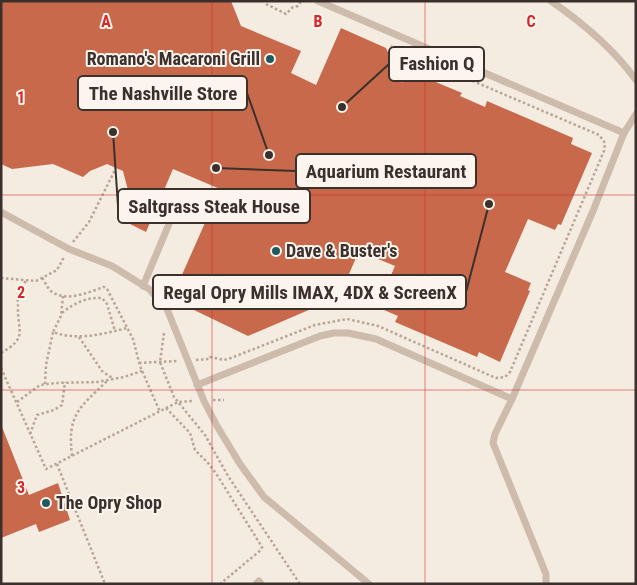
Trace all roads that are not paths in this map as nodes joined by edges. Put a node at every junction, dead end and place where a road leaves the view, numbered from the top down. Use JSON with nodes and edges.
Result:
{"nodes":[{"id":1,"x":318,"y":1,"type":"edge"},
{"id":2,"x":551,"y":1,"type":"edge"},
{"id":3,"x":636,"y":80,"type":"edge"},
{"id":4,"x":636,"y":114,"type":"edge"},
{"id":5,"x":624,"y":134,"type":"junction"},
{"id":6,"x":179,"y":200,"type":"dead end"},
{"id":7,"x":1,"y":212,"type":"edge"},
{"id":8,"x":143,"y":286,"type":"junction"},
{"id":9,"x":197,"y":385,"type":"junction"},
{"id":10,"x":512,"y":399,"type":"junction"},
{"id":11,"x":256,"y":584,"type":"edge"},
{"id":12,"x":261,"y":584,"type":"edge"},
{"id":13,"x":368,"y":584,"type":"edge"},
{"id":14,"x":546,"y":584,"type":"edge"}],
"edges":[{"from":1,"to":5,"type":"lane"},
{"from":2,"to":3,"type":"lane"},
{"from":4,"to":5,"type":"lane"},
{"from":5,"to":10,"type":"lane"},
{"from":6,"to":8,"type":"lane"},
{"from":7,"to":8,"type":"lane"},
{"from":8,"to":9,"type":"lane"},
{"from":9,"to":10,"type":"lane"},
{"from":9,"to":13,"type":"lane"},
{"from":10,"to":14,"type":"lane"},
{"from":11,"to":12,"type":"lane"}]}
